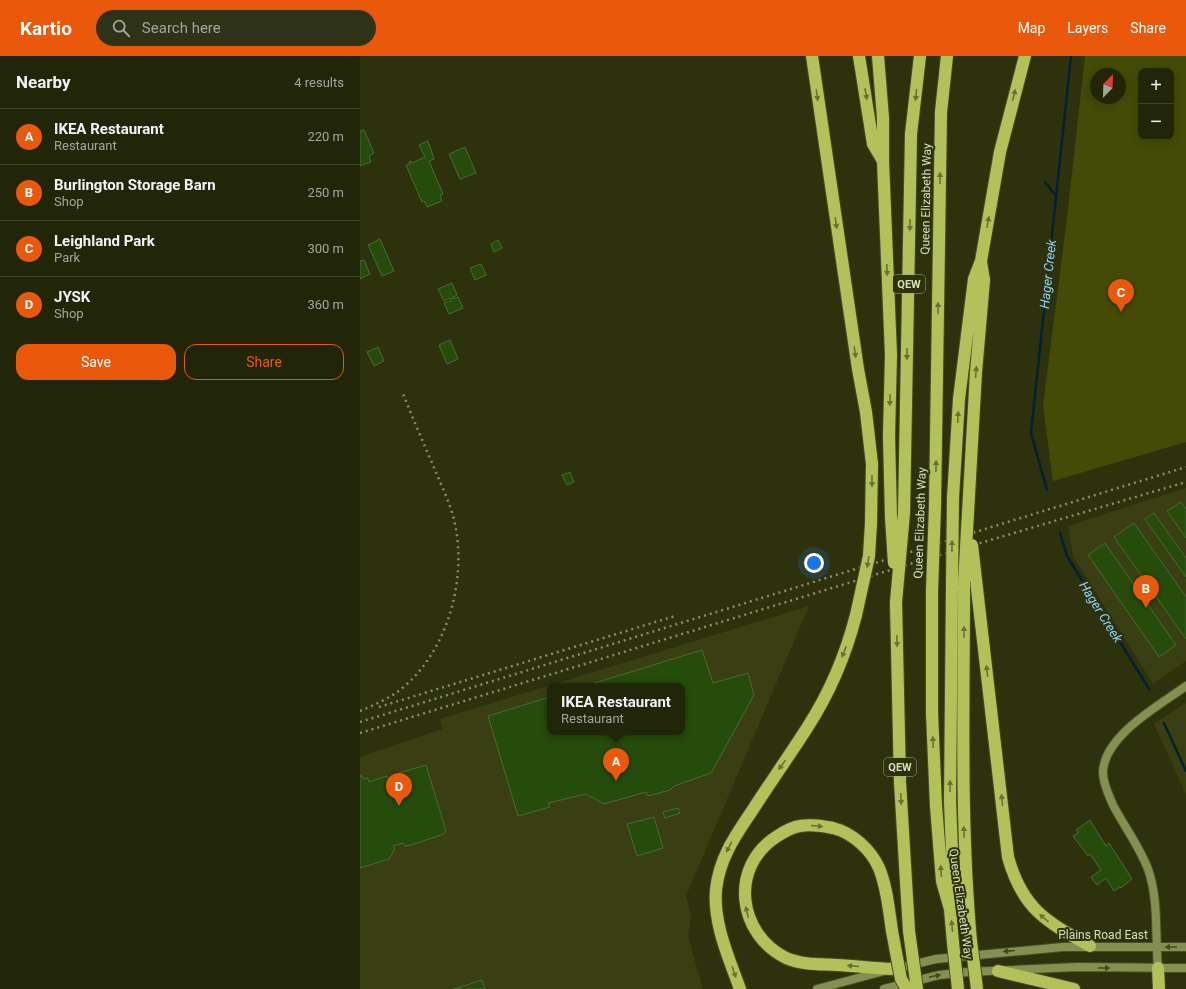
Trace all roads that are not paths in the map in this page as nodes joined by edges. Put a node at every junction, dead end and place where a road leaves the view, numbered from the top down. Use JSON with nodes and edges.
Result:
{"nodes":[{"id":1,"x":812,"y":56,"type":"edge"},
{"id":2,"x":859,"y":56,"type":"edge"},
{"id":3,"x":878,"y":56,"type":"edge"},
{"id":4,"x":920,"y":56,"type":"edge"},
{"id":5,"x":948,"y":56,"type":"edge"},
{"id":6,"x":1025,"y":56,"type":"edge"},
{"id":7,"x":883,"y":161,"type":"junction"},
{"id":8,"x":981,"y":260,"type":"junction"},
{"id":9,"x":970,"y":581,"type":"junction"},
{"id":10,"x":896,"y":602,"type":"junction"},
{"id":11,"x":1186,"y":686,"type":"edge"},
{"id":12,"x":950,"y":909,"type":"junction"},
{"id":13,"x":1090,"y":946,"type":"junction"},
{"id":14,"x":1156,"y":947,"type":"junction"},
{"id":15,"x":1186,"y":947,"type":"edge"},
{"id":16,"x":1158,"y":968,"type":"junction"},
{"id":17,"x":1186,"y":968,"type":"edge"},
{"id":18,"x":892,"y":969,"type":"junction"},
{"id":19,"x":998,"y":971,"type":"junction"},
{"id":20,"x":740,"y":989,"type":"edge"},
{"id":21,"x":817,"y":989,"type":"edge"},
{"id":22,"x":884,"y":989,"type":"edge"},
{"id":23,"x":907,"y":989,"type":"edge"},
{"id":24,"x":917,"y":989,"type":"edge"},
{"id":25,"x":958,"y":989,"type":"edge"},
{"id":26,"x":977,"y":989,"type":"edge"},
{"id":27,"x":1074,"y":989,"type":"edge"},
{"id":28,"x":1158,"y":989,"type":"edge"}],
"edges":[{"from":1,"to":20,"type":"highway","one_way":true,"bridge":true},
{"from":2,"to":7,"type":"highway","one_way":true},
{"from":3,"to":7,"type":"highway"},
{"from":4,"to":10,"type":"highway","name":"Queen Elizabeth Way","number":"QEW","one_way":true,"bridge":true},
{"from":12,"to":5,"type":"highway","name":"Queen Elizabeth Way","number":"QEW","one_way":true,"bridge":true},
{"from":8,"to":6,"type":"highway","one_way":true},
{"from":7,"to":10,"type":"highway","one_way":true,"bridge":true},
{"from":9,"to":8,"type":"highway","one_way":true,"bridge":true},
{"from":12,"to":8,"type":"highway","one_way":true,"bridge":true},
{"from":13,"to":9,"type":"highway","one_way":true},
{"from":26,"to":9,"type":"highway","one_way":true,"bridge":true},
{"from":10,"to":24,"type":"highway","name":"Queen Elizabeth Way","number":"QEW","one_way":true,"bridge":true},
{"from":11,"to":14,"type":"main road","name":"Plains Road East"},
{"from":25,"to":12,"type":"highway","name":"Queen Elizabeth Way","number":"QEW","one_way":true,"bridge":true},
{"from":13,"to":14,"type":"main road","name":"Plains Road East"},
{"from":13,"to":18,"type":"main road","name":"Plains Road East","one_way":true},
{"from":15,"to":14,"type":"main road","one_way":true},
{"from":14,"to":16,"type":"main road"},
{"from":16,"to":17,"type":"main road"},
{"from":19,"to":16,"type":"main road","one_way":true},
{"from":16,"to":28,"type":"highway"},
{"from":18,"to":21,"type":"main road","name":"Plains Road East"},
{"from":18,"to":23,"type":"highway","one_way":true,"bridge":true},
{"from":22,"to":19,"type":"main road","one_way":true},
{"from":19,"to":27,"type":"highway"}]}
